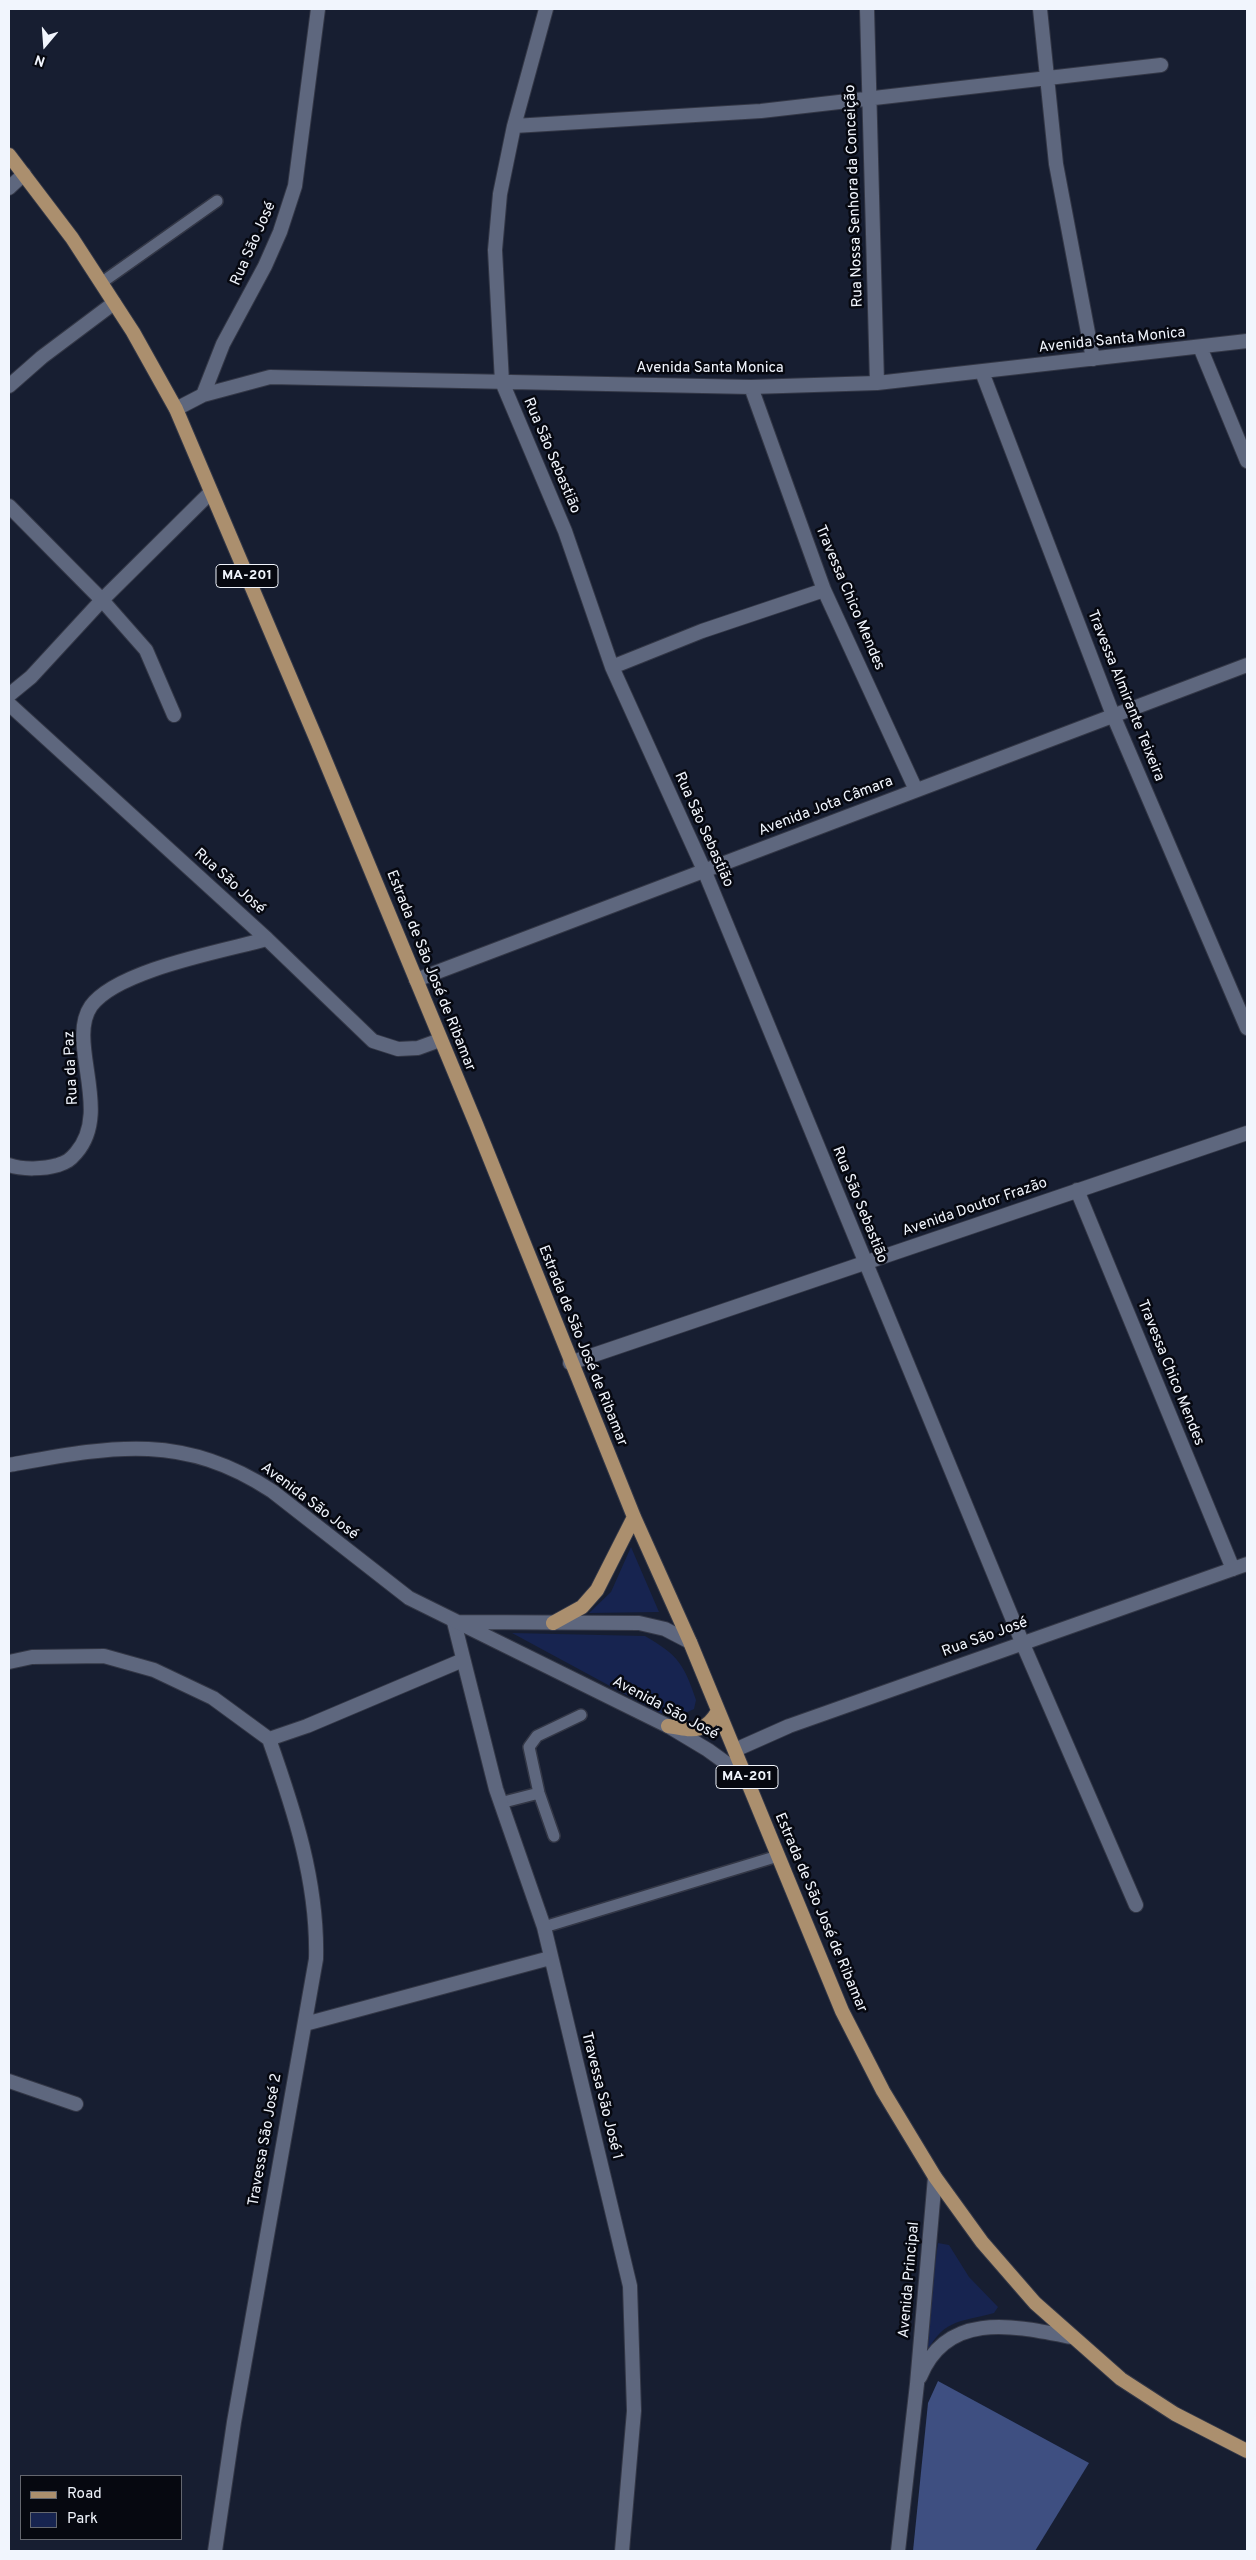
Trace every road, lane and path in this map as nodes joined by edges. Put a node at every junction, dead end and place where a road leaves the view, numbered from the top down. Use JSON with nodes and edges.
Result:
{"nodes":[{"id":1,"x":318,"y":9,"type":"edge"},
{"id":2,"x":546,"y":9,"type":"edge"},
{"id":3,"x":867,"y":9,"type":"edge"},
{"id":4,"x":1040,"y":9,"type":"edge"},
{"id":5,"x":1161,"y":65,"type":"dead end"},
{"id":6,"x":1049,"y":79,"type":"junction"},
{"id":7,"x":868,"y":101,"type":"junction"},
{"id":8,"x":514,"y":126,"type":"junction"},
{"id":9,"x":9,"y":155,"type":"edge"},
{"id":10,"x":24,"y":174,"type":"junction"},
{"id":11,"x":9,"y":188,"type":"edge"},
{"id":12,"x":217,"y":201,"type":"dead end"},
{"id":13,"x":101,"y":283,"type":"junction"},
{"id":14,"x":114,"y":303,"type":"junction"},
{"id":15,"x":1247,"y":341,"type":"edge"},
{"id":16,"x":1200,"y":347,"type":"junction"},
{"id":17,"x":1093,"y":359,"type":"junction"},
{"id":18,"x":982,"y":372,"type":"junction"},
{"id":19,"x":502,"y":382,"type":"junction"},
{"id":20,"x":877,"y":383,"type":"junction"},
{"id":21,"x":9,"y":386,"type":"edge"},
{"id":22,"x":751,"y":386,"type":"junction"},
{"id":23,"x":203,"y":395,"type":"junction"},
{"id":24,"x":176,"y":409,"type":"junction"},
{"id":25,"x":1247,"y":461,"type":"edge"},
{"id":26,"x":212,"y":492,"type":"junction"},
{"id":27,"x":9,"y":506,"type":"edge"},
{"id":28,"x":824,"y":590,"type":"junction"},
{"id":29,"x":102,"y":600,"type":"junction"},
{"id":30,"x":1247,"y":665,"type":"edge"},
{"id":31,"x":612,"y":667,"type":"junction"},
{"id":32,"x":9,"y":695,"type":"edge"},
{"id":33,"x":9,"y":704,"type":"edge"},
{"id":34,"x":174,"y":715,"type":"dead end"},
{"id":35,"x":1113,"y":715,"type":"junction"},
{"id":36,"x":916,"y":790,"type":"junction"},
{"id":37,"x":704,"y":870,"type":"junction"},
{"id":38,"x":267,"y":939,"type":"junction"},
{"id":39,"x":416,"y":980,"type":"junction"},
{"id":40,"x":1247,"y":1028,"type":"edge"},
{"id":41,"x":440,"y":1040,"type":"junction"},
{"id":42,"x":1247,"y":1133,"type":"edge"},
{"id":43,"x":9,"y":1165,"type":"edge"},
{"id":44,"x":1078,"y":1190,"type":"junction"},
{"id":45,"x":866,"y":1262,"type":"junction"},
{"id":46,"x":570,"y":1363,"type":"junction"},
{"id":47,"x":9,"y":1465,"type":"edge"},
{"id":48,"x":634,"y":1517,"type":"junction"},
{"id":49,"x":1247,"y":1564,"type":"edge"},
{"id":50,"x":1233,"y":1569,"type":"junction"},
{"id":51,"x":454,"y":1622,"type":"junction"},
{"id":52,"x":553,"y":1623,"type":"junction"},
{"id":53,"x":690,"y":1642,"type":"junction"},
{"id":54,"x":1022,"y":1642,"type":"junction"},
{"id":55,"x":463,"y":1660,"type":"junction"},
{"id":56,"x":9,"y":1662,"type":"edge"},
{"id":57,"x":718,"y":1711,"type":"junction"},
{"id":58,"x":581,"y":1714,"type":"dead end"},
{"id":59,"x":668,"y":1726,"type":"junction"},
{"id":60,"x":270,"y":1738,"type":"junction"},
{"id":61,"x":735,"y":1750,"type":"junction"},
{"id":62,"x":748,"y":1779,"type":"junction"},
{"id":63,"x":539,"y":1792,"type":"junction"},
{"id":64,"x":500,"y":1803,"type":"junction"},
{"id":65,"x":554,"y":1836,"type":"dead end"},
{"id":66,"x":778,"y":1856,"type":"junction"},
{"id":67,"x":1136,"y":1905,"type":"dead end"},
{"id":68,"x":544,"y":1927,"type":"junction"},
{"id":69,"x":550,"y":1958,"type":"junction"},
{"id":70,"x":305,"y":2024,"type":"junction"},
{"id":71,"x":9,"y":2081,"type":"edge"},
{"id":72,"x":76,"y":2104,"type":"dead end"},
{"id":73,"x":935,"y":2177,"type":"junction"},
{"id":74,"x":1071,"y":2337,"type":"junction"},
{"id":75,"x":917,"y":2384,"type":"junction"},
{"id":76,"x":1247,"y":2451,"type":"edge"},
{"id":77,"x":215,"y":2551,"type":"edge"},
{"id":78,"x":622,"y":2551,"type":"edge"},
{"id":79,"x":898,"y":2551,"type":"edge"}],
"edges":[{"from":1,"to":23,"type":"street","name":"Rua São José"},
{"from":2,"to":8,"type":"street","name":"Rua São Sebastião"},
{"from":3,"to":7,"type":"street","name":"Rua Nossa Senhora da Conceição"},
{"from":4,"to":6,"type":"street"},
{"from":5,"to":6,"type":"street"},
{"from":6,"to":7,"type":"street"},
{"from":6,"to":17,"type":"street"},
{"from":7,"to":8,"type":"street"},
{"from":7,"to":20,"type":"street","name":"Rua Nossa Senhora da Conceição"},
{"from":8,"to":19,"type":"street","name":"Rua São Sebastião"},
{"from":9,"to":10,"type":"main road","name":"Estrada de São José de Ribamar","number":"MA-201"},
{"from":10,"to":11,"type":"street"},
{"from":10,"to":13,"type":"main road","name":"Estrada de São José de Ribamar","number":"MA-201"},
{"from":12,"to":13,"type":"lane"},
{"from":13,"to":14,"type":"main road","name":"Estrada de São José de Ribamar","number":"MA-201"},
{"from":14,"to":21,"type":"street"},
{"from":14,"to":24,"type":"main road","name":"Estrada de São José de Ribamar","number":"MA-201"},
{"from":15,"to":16,"type":"street","name":"Avenida Santa Monica"},
{"from":16,"to":17,"type":"street","name":"Avenida Santa Monica"},
{"from":16,"to":25,"type":"street"},
{"from":17,"to":18,"type":"street","name":"Avenida Santa Monica"},
{"from":18,"to":20,"type":"street","name":"Avenida Santa Monica"},
{"from":18,"to":35,"type":"street","name":"Travessa Almirante Teixeira"},
{"from":19,"to":22,"type":"street","name":"Avenida Santa Monica"},
{"from":19,"to":23,"type":"street","name":"Avenida Santa Monica"},
{"from":19,"to":31,"type":"street","name":"Rua São Sebastião"},
{"from":20,"to":22,"type":"street","name":"Avenida Santa Monica"},
{"from":22,"to":28,"type":"street","name":"Travessa Chico Mendes"},
{"from":23,"to":24,"type":"street","name":"Avenida Santa Monica"},
{"from":24,"to":26,"type":"main road","name":"Estrada de São José de Ribamar","number":"MA-201"},
{"from":26,"to":29,"type":"street"},
{"from":26,"to":39,"type":"main road","name":"Estrada de São José de Ribamar","number":"MA-201"},
{"from":27,"to":29,"type":"street"},
{"from":28,"to":31,"type":"street"},
{"from":28,"to":36,"type":"street","name":"Travessa Chico Mendes"},
{"from":29,"to":32,"type":"street"},
{"from":29,"to":34,"type":"street"},
{"from":30,"to":35,"type":"street","name":"Avenida Jota Câmara"},
{"from":31,"to":37,"type":"street","name":"Rua São Sebastião"},
{"from":33,"to":38,"type":"street","name":"Rua São José"},
{"from":35,"to":36,"type":"street","name":"Avenida Jota Câmara"},
{"from":35,"to":40,"type":"street","name":"Travessa Almirante Teixeira"},
{"from":36,"to":37,"type":"street","name":"Avenida Jota Câmara"},
{"from":37,"to":39,"type":"street","name":"Avenida Jota Câmara"},
{"from":37,"to":45,"type":"street","name":"Rua São Sebastião"},
{"from":38,"to":41,"type":"street","name":"Rua São José"},
{"from":38,"to":43,"type":"street","name":"Rua da Paz"},
{"from":39,"to":41,"type":"main road","name":"Estrada de São José de Ribamar","number":"MA-201"},
{"from":41,"to":46,"type":"main road","name":"Estrada de São José de Ribamar","number":"MA-201"},
{"from":42,"to":44,"type":"street","name":"Avenida Doutor Frazão"},
{"from":44,"to":45,"type":"street","name":"Avenida Doutor Frazão"},
{"from":44,"to":50,"type":"street","name":"Travessa Chico Mendes"},
{"from":45,"to":46,"type":"street","name":"Avenida Doutor Frazão"},
{"from":45,"to":54,"type":"street","name":"Rua São Sebastião"},
{"from":46,"to":48,"type":"main road","name":"Estrada de São José de Ribamar","number":"MA-201"},
{"from":47,"to":51,"type":"street","name":"Avenida São José"},
{"from":48,"to":52,"type":"main road"},
{"from":48,"to":53,"type":"main road","name":"Estrada de São José de Ribamar","number":"MA-201"},
{"from":49,"to":50,"type":"street","name":"Rua São José"},
{"from":50,"to":54,"type":"street","name":"Rua São José"},
{"from":51,"to":52,"type":"street","name":"Avenida São José"},
{"from":51,"to":55,"type":"street","name":"Travessa São José 1"},
{"from":51,"to":59,"type":"street","name":"Avenida São José"},
{"from":52,"to":53,"type":"street","name":"Avenida São José"},
{"from":53,"to":57,"type":"main road","name":"Estrada de São José de Ribamar","number":"MA-201"},
{"from":54,"to":61,"type":"street","name":"Rua São José"},
{"from":54,"to":67,"type":"street","name":"Rua São Sebastião"},
{"from":55,"to":60,"type":"street"},
{"from":55,"to":64,"type":"street","name":"Travessa São José 1"},
{"from":56,"to":60,"type":"street"},
{"from":57,"to":59,"type":"main road"},
{"from":57,"to":61,"type":"main road","name":"Estrada de São José de Ribamar","number":"MA-201"},
{"from":58,"to":63,"type":"lane"},
{"from":59,"to":62,"type":"street","name":"Avenida São José"},
{"from":60,"to":70,"type":"street","name":"Travessa São José 2"},
{"from":61,"to":62,"type":"main road","name":"Estrada de São José de Ribamar","number":"MA-201"},
{"from":62,"to":66,"type":"main road","name":"Estrada de São José de Ribamar","number":"MA-201"},
{"from":63,"to":64,"type":"lane"},
{"from":63,"to":65,"type":"lane"},
{"from":64,"to":68,"type":"street","name":"Travessa São José 1"},
{"from":66,"to":68,"type":"lane"},
{"from":66,"to":73,"type":"main road","name":"Estrada de São José de Ribamar","number":"MA-201"},
{"from":68,"to":69,"type":"street","name":"Travessa São José 1"},
{"from":69,"to":70,"type":"street"},
{"from":69,"to":78,"type":"street","name":"Travessa São José 1"},
{"from":70,"to":77,"type":"street","name":"Travessa São José 2"},
{"from":71,"to":72,"type":"street"},
{"from":73,"to":74,"type":"main road","name":"Estrada de São José de Ribamar","number":"MA-201"},
{"from":73,"to":75,"type":"street","name":"Avenida Principal"},
{"from":74,"to":75,"type":"street","name":"Avenida Principal"},
{"from":74,"to":76,"type":"main road","name":"Estrada de São José de Ribamar","number":"MA-201"},
{"from":75,"to":79,"type":"street","name":"Avenida Principal"}]}
